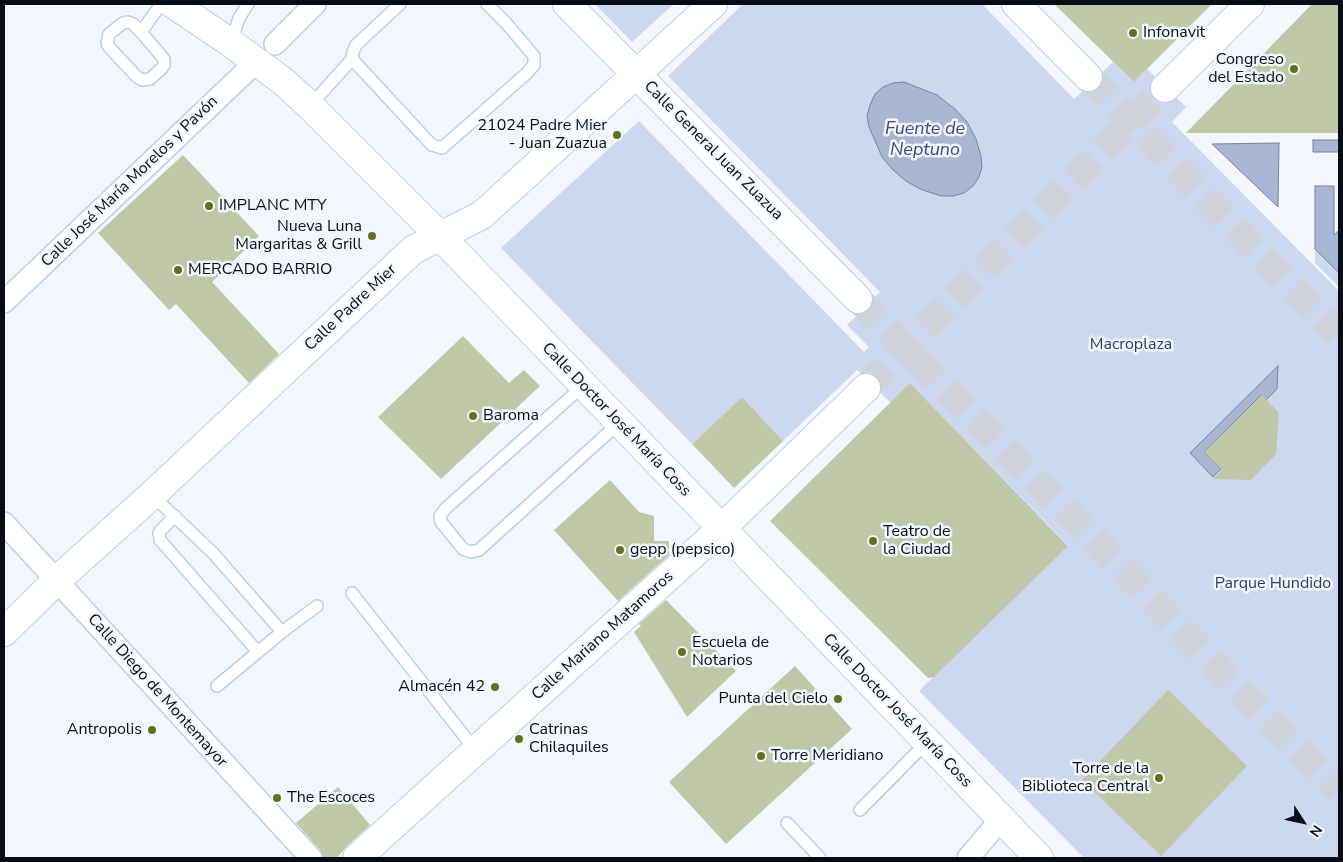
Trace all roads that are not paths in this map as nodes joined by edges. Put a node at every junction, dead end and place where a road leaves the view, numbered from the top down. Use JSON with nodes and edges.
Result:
{"nodes":[{"id":1,"x":161,"y":4,"type":"edge"},
{"id":2,"x":173,"y":4,"type":"edge"},
{"id":3,"x":248,"y":4,"type":"edge"},
{"id":4,"x":315,"y":4,"type":"edge"},
{"id":5,"x":398,"y":4,"type":"edge"},
{"id":6,"x":487,"y":4,"type":"edge"},
{"id":7,"x":567,"y":4,"type":"edge"},
{"id":8,"x":713,"y":4,"type":"edge"},
{"id":9,"x":1016,"y":4,"type":"edge"},
{"id":10,"x":1250,"y":4,"type":"edge"},
{"id":11,"x":142,"y":32,"type":"junction"},
{"id":12,"x":230,"y":43,"type":"junction"},
{"id":13,"x":265,"y":53,"type":"junction"},
{"id":14,"x":352,"y":59,"type":"junction"},
{"id":15,"x":637,"y":74,"type":"junction"},
{"id":16,"x":1088,"y":77,"type":"tunnel mouth"},
{"id":17,"x":1165,"y":88,"type":"tunnel mouth"},
{"id":18,"x":310,"y":106,"type":"junction"},
{"id":19,"x":441,"y":237,"type":"junction"},
{"id":20,"x":858,"y":299,"type":"tunnel mouth"},
{"id":21,"x":4,"y":302,"type":"edge"},
{"id":22,"x":583,"y":386,"type":"junction"},
{"id":23,"x":866,"y":388,"type":"tunnel mouth"},
{"id":24,"x":619,"y":423,"type":"junction"},
{"id":25,"x":152,"y":494,"type":"junction"},
{"id":26,"x":175,"y":516,"type":"junction"},
{"id":27,"x":4,"y":523,"type":"edge"},
{"id":28,"x":721,"y":529,"type":"junction"},
{"id":29,"x":57,"y":580,"type":"junction"},
{"id":30,"x":352,"y":593,"type":"dead end"},
{"id":31,"x":317,"y":606,"type":"dead end"},
{"id":32,"x":4,"y":632,"type":"edge"},
{"id":33,"x":282,"y":632,"type":"junction"},
{"id":34,"x":258,"y":652,"type":"junction"},
{"id":35,"x":217,"y":686,"type":"dead end"},
{"id":36,"x":927,"y":742,"type":"junction"},
{"id":37,"x":476,"y":750,"type":"junction"},
{"id":38,"x":860,"y":810,"type":"dead end"},
{"id":39,"x":1001,"y":819,"type":"junction"},
{"id":40,"x":788,"y":823,"type":"dead end"},
{"id":41,"x":311,"y":858,"type":"edge"},
{"id":42,"x":357,"y":858,"type":"edge"},
{"id":43,"x":820,"y":858,"type":"edge"},
{"id":44,"x":968,"y":858,"type":"edge"},
{"id":45,"x":1039,"y":858,"type":"edge"}],
"edges":[{"from":1,"to":11,"type":"lane"},
{"from":2,"to":12,"type":"street","name":"Calle Doctor José María Coss"},
{"from":3,"to":12,"type":"lane"},
{"from":4,"to":13,"type":"street","name":"Calle José María Morelos y Pavón"},
{"from":5,"to":14,"type":"lane"},
{"from":6,"to":14,"type":"lane"},
{"from":7,"to":15,"type":"street","name":"Calle General Juan Zuazua"},
{"from":8,"to":15,"type":"street","name":"Calle Padre Mier"},
{"from":9,"to":16,"type":"street"},
{"from":10,"to":17,"type":"street"},
{"from":11,"to":11,"type":"lane"},
{"from":12,"to":13,"type":"street","name":"Calle Doctor José María Coss"},
{"from":13,"to":18,"type":"street","name":"Calle Doctor José María Coss"},
{"from":13,"to":21,"type":"street","name":"Calle José María Morelos y Pavón"},
{"from":14,"to":18,"type":"lane"},
{"from":15,"to":19,"type":"street","name":"Calle Padre Mier"},
{"from":15,"to":20,"type":"street","name":"Calle General Juan Zuazua"},
{"from":18,"to":19,"type":"street","name":"Calle Doctor José María Coss"},
{"from":19,"to":22,"type":"street","name":"Calle Doctor José María Coss"},
{"from":19,"to":25,"type":"street","name":"Calle Padre Mier"},
{"from":22,"to":24,"type":"street","name":"Calle Doctor José María Coss"},
{"from":22,"to":24,"type":"lane"},
{"from":23,"to":28,"type":"street","name":"Calle Mariano Matamoros"},
{"from":24,"to":28,"type":"street","name":"Calle Doctor José María Coss"},
{"from":25,"to":26,"type":"lane"},
{"from":25,"to":29,"type":"street","name":"Calle Padre Mier"},
{"from":26,"to":33,"type":"lane"},
{"from":26,"to":34,"type":"lane"},
{"from":27,"to":29,"type":"street","name":"Calle Diego de Montemayor"},
{"from":28,"to":36,"type":"street","name":"Calle Doctor José María Coss"},
{"from":28,"to":37,"type":"street","name":"Calle Mariano Matamoros"},
{"from":29,"to":32,"type":"street","name":"Calle Padre Mier"},
{"from":29,"to":41,"type":"street","name":"Calle Diego de Montemayor"},
{"from":30,"to":37,"type":"lane"},
{"from":31,"to":33,"type":"lane"},
{"from":33,"to":34,"type":"lane"},
{"from":34,"to":35,"type":"lane"},
{"from":36,"to":38,"type":"lane"},
{"from":36,"to":39,"type":"street","name":"Calle Doctor José María Coss"},
{"from":37,"to":42,"type":"street","name":"Calle Mariano Matamoros"},
{"from":39,"to":44,"type":"street"},
{"from":39,"to":45,"type":"street","name":"Calle Doctor José María Coss"},
{"from":40,"to":43,"type":"lane"}]}
